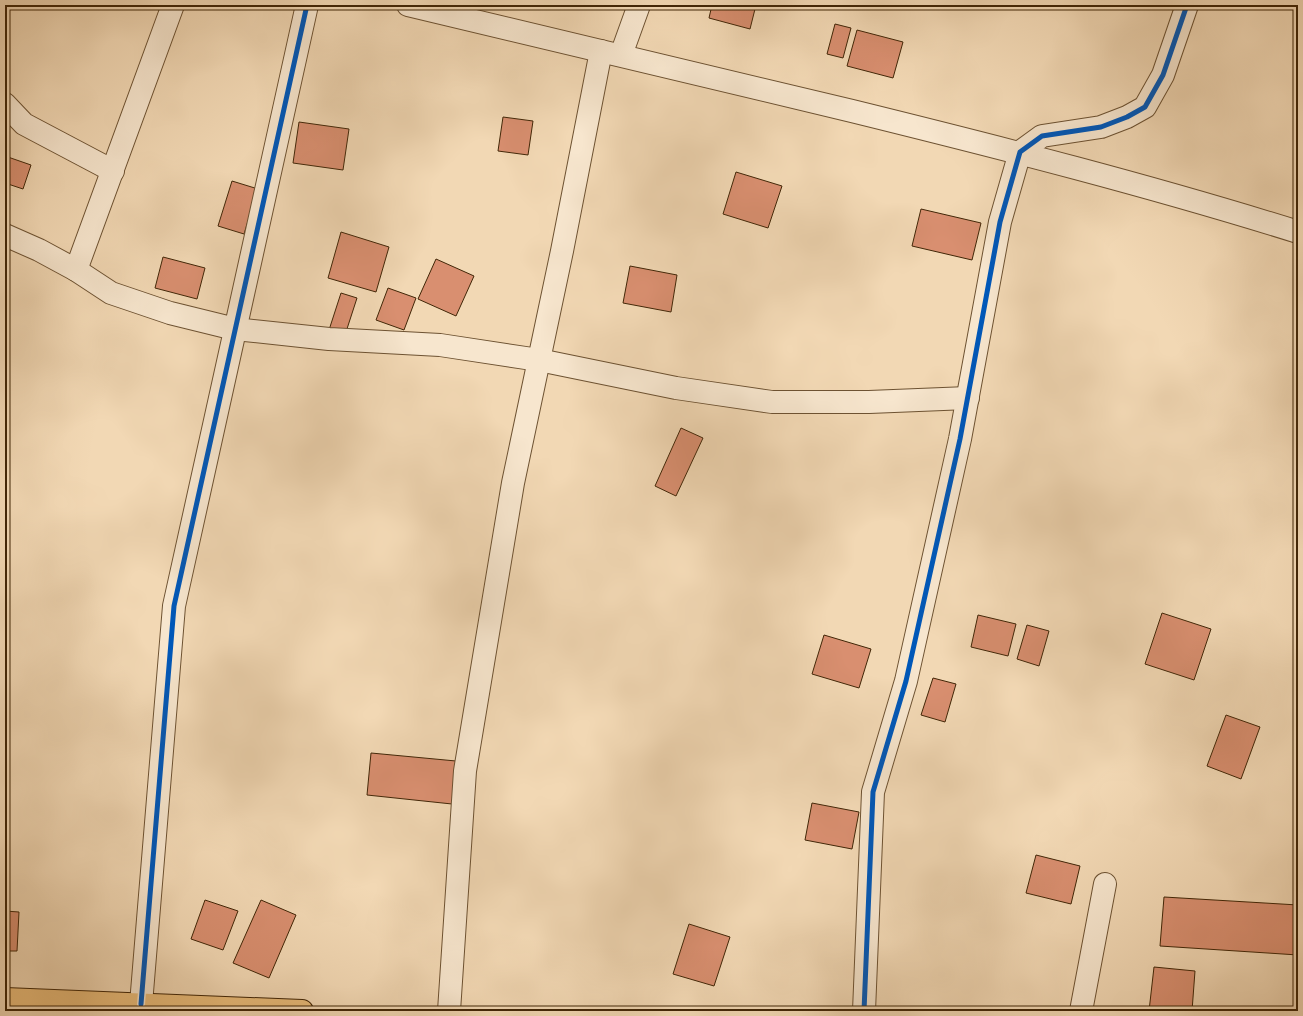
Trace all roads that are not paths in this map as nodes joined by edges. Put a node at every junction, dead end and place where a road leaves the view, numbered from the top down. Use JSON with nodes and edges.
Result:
{"nodes":[{"id":1,"x":173,"y":5,"type":"edge"},
{"id":2,"x":307,"y":5,"type":"edge"},
{"id":3,"x":408,"y":5,"type":"edge"},
{"id":4,"x":639,"y":5,"type":"edge"},
{"id":5,"x":1187,"y":5,"type":"edge"},
{"id":6,"x":611,"y":53,"type":"junction"},
{"id":7,"x":5,"y":104,"type":"edge"},
{"id":8,"x":1020,"y":152,"type":"junction"},
{"id":9,"x":113,"y":171,"type":"junction"},
{"id":10,"x":1298,"y":232,"type":"edge"},
{"id":11,"x":5,"y":235,"type":"edge"},
{"id":12,"x":76,"y":270,"type":"junction"},
{"id":13,"x":235,"y":329,"type":"junction"},
{"id":14,"x":539,"y":360,"type":"junction"},
{"id":15,"x":968,"y":398,"type":"junction"},
{"id":16,"x":1105,"y":884,"type":"dead end"},
{"id":17,"x":5,"y":998,"type":"edge"},
{"id":18,"x":141,"y":1004,"type":"junction"},
{"id":19,"x":302,"y":1011,"type":"edge"},
{"id":20,"x":449,"y":1011,"type":"edge"},
{"id":21,"x":864,"y":1011,"type":"edge"},
{"id":22,"x":1081,"y":1011,"type":"edge"}],
"edges":[{"from":1,"to":9,"type":"street"},
{"from":2,"to":13,"type":"street"},
{"from":3,"to":6,"type":"street"},
{"from":4,"to":6,"type":"street"},
{"from":5,"to":8,"type":"street"},
{"from":6,"to":8,"type":"street"},
{"from":6,"to":14,"type":"street"},
{"from":7,"to":9,"type":"street"},
{"from":8,"to":10,"type":"street"},
{"from":8,"to":15,"type":"street"},
{"from":9,"to":12,"type":"street"},
{"from":11,"to":12,"type":"street"},
{"from":12,"to":13,"type":"street"},
{"from":13,"to":14,"type":"street"},
{"from":13,"to":18,"type":"street"},
{"from":14,"to":15,"type":"street"},
{"from":14,"to":20,"type":"street"},
{"from":15,"to":21,"type":"street"},
{"from":16,"to":22,"type":"street"},
{"from":17,"to":18,"type":"highway"},
{"from":18,"to":19,"type":"highway"}]}
